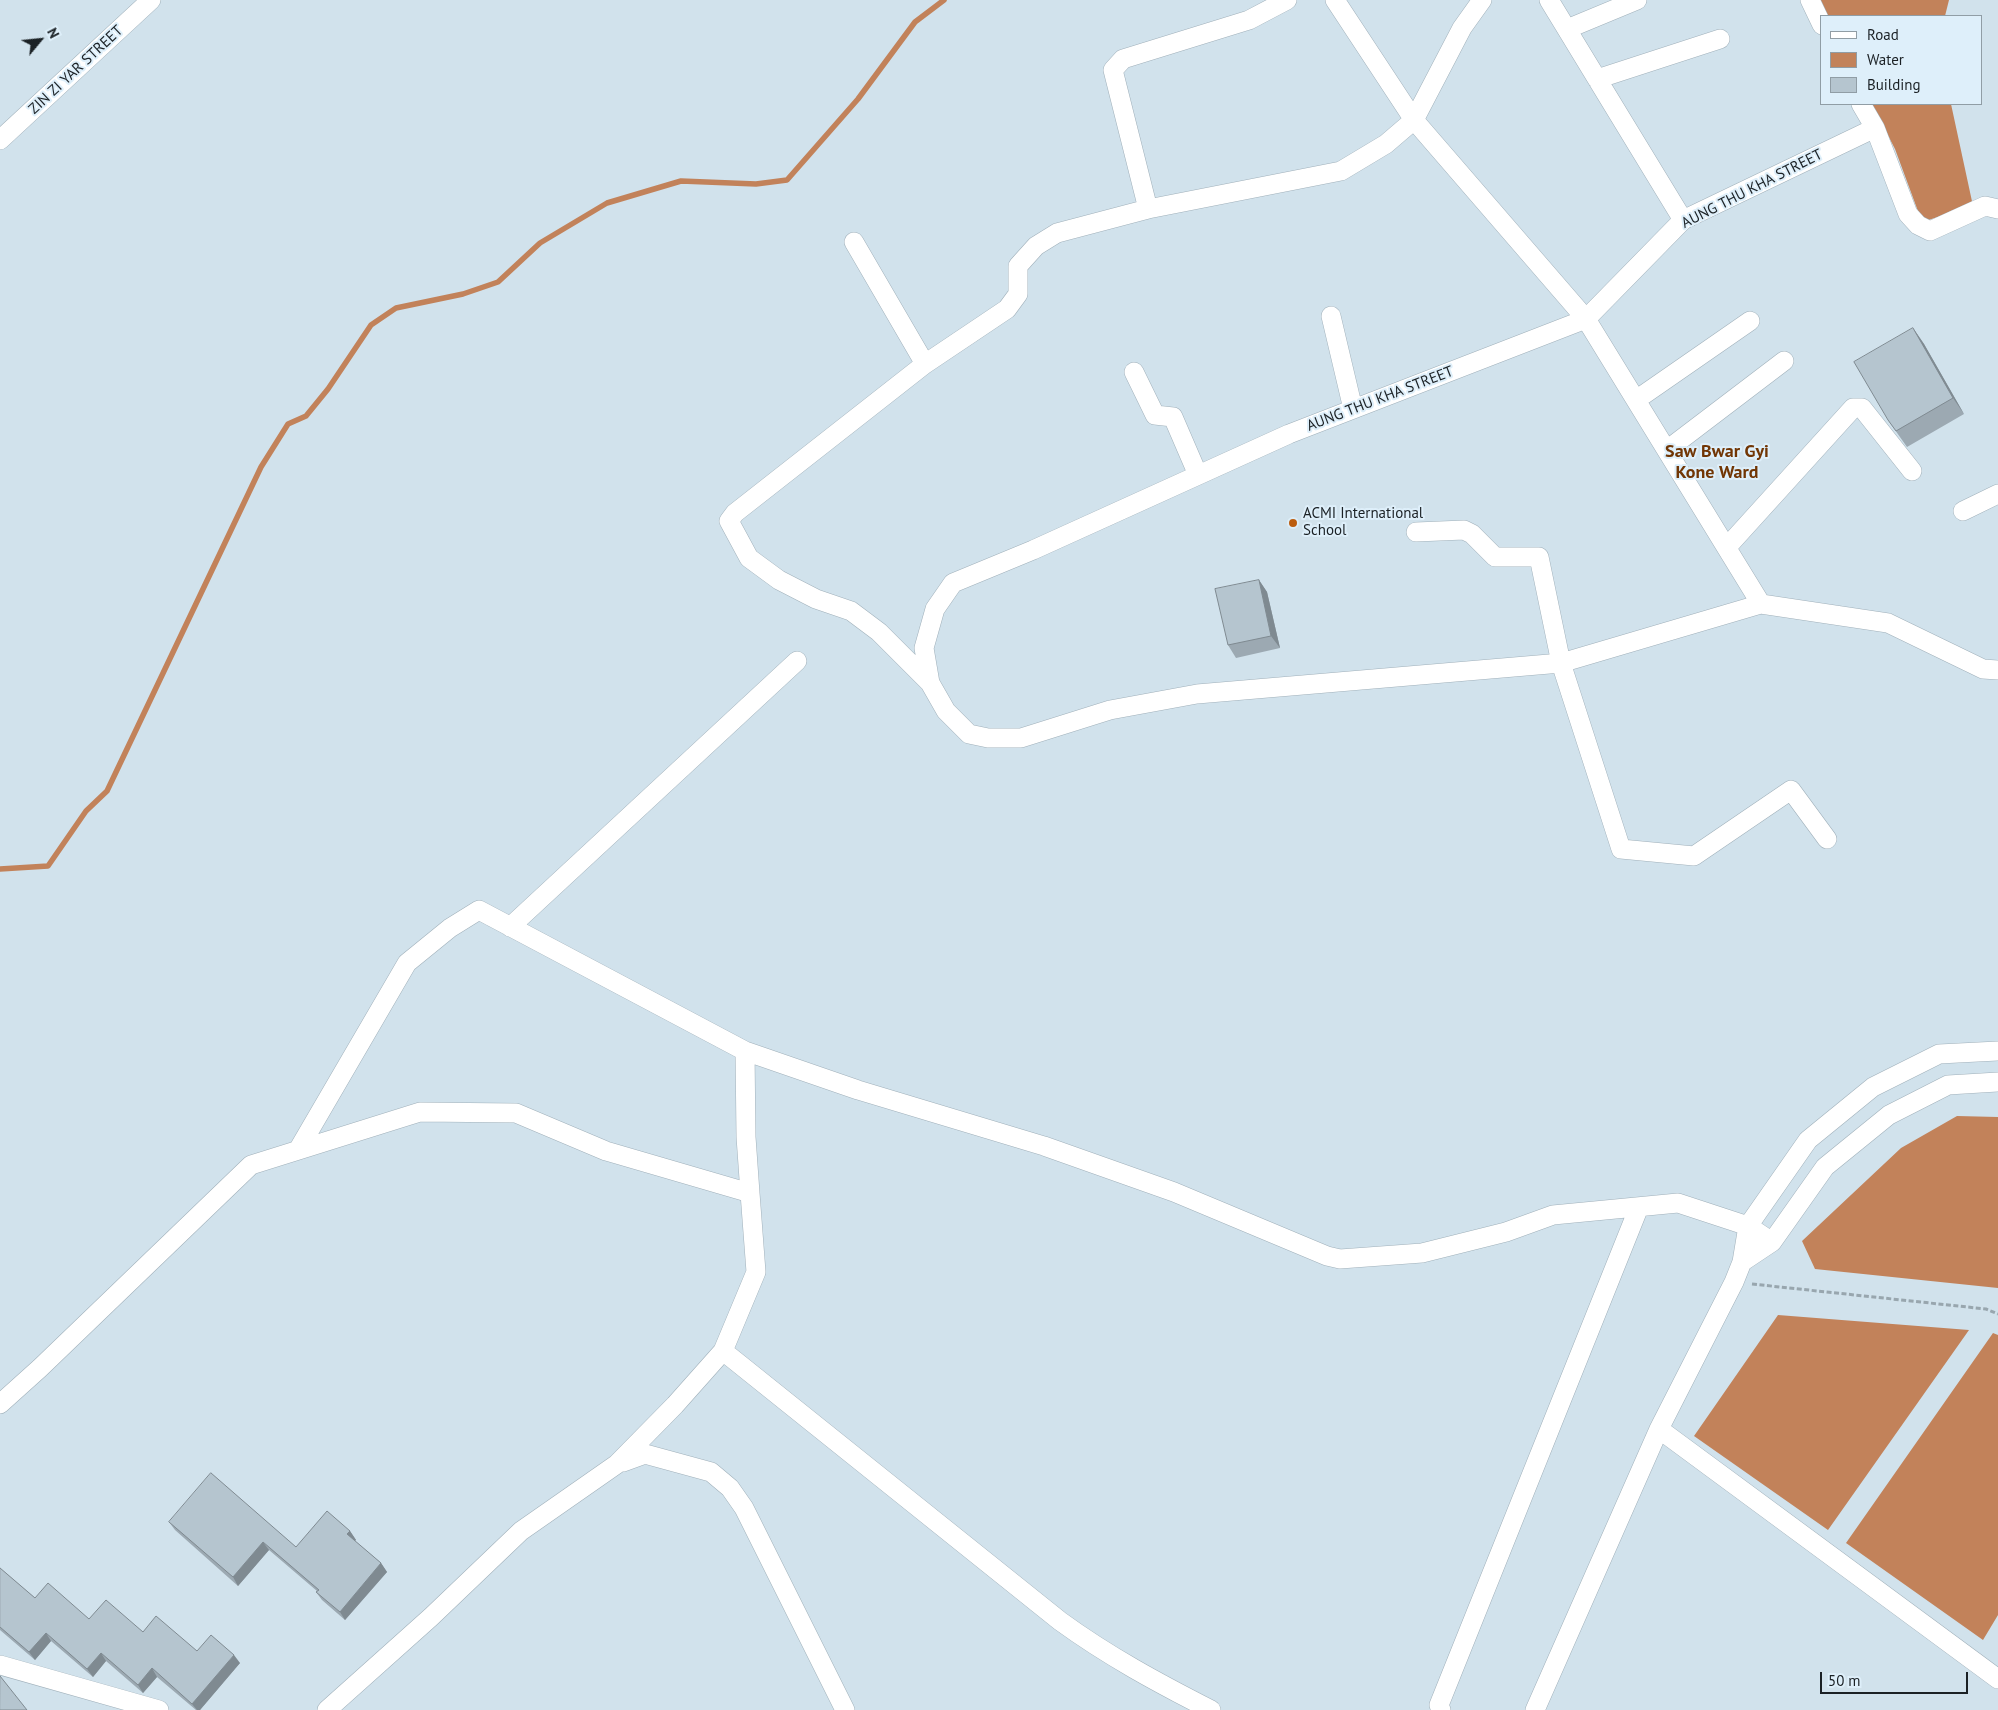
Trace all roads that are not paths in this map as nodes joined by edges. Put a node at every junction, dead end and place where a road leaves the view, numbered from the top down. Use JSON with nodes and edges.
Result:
{"nodes":[{"id":1,"x":151,"y":0,"type":"edge"},
{"id":2,"x":1287,"y":0,"type":"edge"},
{"id":3,"x":1335,"y":0,"type":"edge"},
{"id":4,"x":1482,"y":0,"type":"edge"},
{"id":5,"x":1549,"y":0,"type":"edge"},
{"id":6,"x":1637,"y":0,"type":"edge"},
{"id":7,"x":1810,"y":0,"type":"edge"},
{"id":8,"x":1820,"y":21,"type":"edge"},
{"id":9,"x":1567,"y":29,"type":"junction"},
{"id":10,"x":1720,"y":39,"type":"dead end"},
{"id":11,"x":1597,"y":79,"type":"junction"},
{"id":12,"x":1862,"y":105,"type":"edge"},
{"id":13,"x":1414,"y":120,"type":"junction"},
{"id":14,"x":1875,"y":128,"type":"junction"},
{"id":15,"x":0,"y":140,"type":"edge"},
{"id":16,"x":1148,"y":209,"type":"junction"},
{"id":17,"x":1998,"y":209,"type":"edge"},
{"id":18,"x":1683,"y":220,"type":"junction"},
{"id":19,"x":854,"y":242,"type":"dead end"},
{"id":20,"x":1331,"y":316,"type":"dead end"},
{"id":21,"x":1586,"y":319,"type":"junction"},
{"id":22,"x":1750,"y":321,"type":"dead end"},
{"id":23,"x":1784,"y":361,"type":"dead end"},
{"id":24,"x":925,"y":364,"type":"junction"},
{"id":25,"x":1134,"y":372,"type":"dead end"},
{"id":26,"x":1636,"y":400,"type":"junction"},
{"id":27,"x":1353,"y":409,"type":"junction"},
{"id":28,"x":1667,"y":450,"type":"junction"},
{"id":29,"x":1912,"y":471,"type":"dead end"},
{"id":30,"x":1198,"y":475,"type":"junction"},
{"id":31,"x":1998,"y":494,"type":"edge"},
{"id":32,"x":1962,"y":512,"type":"dead end"},
{"id":33,"x":1416,"y":532,"type":"dead end"},
{"id":34,"x":1727,"y":547,"type":"junction"},
{"id":35,"x":1761,"y":604,"type":"junction"},
{"id":36,"x":797,"y":660,"type":"dead end"},
{"id":37,"x":1561,"y":663,"type":"junction"},
{"id":38,"x":1998,"y":670,"type":"edge"},
{"id":39,"x":930,"y":683,"type":"junction"},
{"id":40,"x":1827,"y":839,"type":"dead end"},
{"id":41,"x":510,"y":927,"type":"junction"},
{"id":42,"x":745,"y":1051,"type":"junction"},
{"id":43,"x":1998,"y":1051,"type":"edge"},
{"id":44,"x":1998,"y":1082,"type":"edge"},
{"id":45,"x":298,"y":1150,"type":"junction"},
{"id":46,"x":750,"y":1193,"type":"junction"},
{"id":47,"x":1639,"y":1207,"type":"junction"},
{"id":48,"x":1748,"y":1226,"type":"junction"},
{"id":49,"x":1772,"y":1242,"type":"junction"},
{"id":50,"x":1742,"y":1262,"type":"junction"},
{"id":51,"x":723,"y":1351,"type":"junction"},
{"id":52,"x":0,"y":1404,"type":"edge"},
{"id":53,"x":1660,"y":1429,"type":"junction"},
{"id":54,"x":617,"y":1464,"type":"junction"},
{"id":55,"x":0,"y":1665,"type":"edge"},
{"id":56,"x":1998,"y":1679,"type":"edge"},
{"id":57,"x":159,"y":1710,"type":"edge"},
{"id":58,"x":327,"y":1710,"type":"edge"},
{"id":59,"x":845,"y":1710,"type":"edge"},
{"id":60,"x":1211,"y":1710,"type":"edge"},
{"id":61,"x":1441,"y":1710,"type":"edge"},
{"id":62,"x":1535,"y":1710,"type":"edge"}],
"edges":[{"from":1,"to":15,"type":"street","name":"ZIN ZI YAR STREET"},
{"from":2,"to":16,"type":"street"},
{"from":3,"to":13,"type":"street"},
{"from":4,"to":13,"type":"street"},
{"from":5,"to":9,"type":"street"},
{"from":6,"to":9,"type":"street"},
{"from":7,"to":8,"type":"street"},
{"from":9,"to":11,"type":"street"},
{"from":10,"to":11,"type":"street"},
{"from":11,"to":18,"type":"street"},
{"from":12,"to":14,"type":"street"},
{"from":13,"to":16,"type":"street"},
{"from":13,"to":21,"type":"street"},
{"from":14,"to":17,"type":"street"},
{"from":14,"to":18,"type":"street","name":"AUNG THU KHA STREET"},
{"from":16,"to":24,"type":"street"},
{"from":18,"to":21,"type":"street","name":"AUNG THU KHA STREET"},
{"from":19,"to":24,"type":"street"},
{"from":20,"to":27,"type":"street"},
{"from":21,"to":26,"type":"street"},
{"from":21,"to":27,"type":"street","name":"AUNG THU KHA STREET"},
{"from":22,"to":26,"type":"street"},
{"from":23,"to":28,"type":"street"},
{"from":24,"to":39,"type":"street"},
{"from":25,"to":30,"type":"street"},
{"from":26,"to":28,"type":"street"},
{"from":27,"to":30,"type":"street","name":"AUNG THU KHA STREET"},
{"from":28,"to":34,"type":"street"},
{"from":29,"to":34,"type":"street"},
{"from":30,"to":39,"type":"street","name":"AUNG THU KHA STREET"},
{"from":31,"to":32,"type":"street"},
{"from":33,"to":37,"type":"street"},
{"from":34,"to":35,"type":"street"},
{"from":35,"to":37,"type":"street"},
{"from":35,"to":38,"type":"street"},
{"from":36,"to":41,"type":"street"},
{"from":37,"to":39,"type":"street"},
{"from":37,"to":40,"type":"street"},
{"from":41,"to":42,"type":"street"},
{"from":41,"to":45,"type":"street"},
{"from":42,"to":46,"type":"street"},
{"from":42,"to":47,"type":"street"},
{"from":43,"to":48,"type":"street"},
{"from":44,"to":49,"type":"street"},
{"from":45,"to":46,"type":"street"},
{"from":45,"to":52,"type":"street"},
{"from":46,"to":51,"type":"street"},
{"from":47,"to":48,"type":"street"},
{"from":47,"to":61,"type":"street"},
{"from":48,"to":49,"type":"street"},
{"from":48,"to":50,"type":"street"},
{"from":49,"to":50,"type":"street"},
{"from":50,"to":53,"type":"street"},
{"from":51,"to":54,"type":"street"},
{"from":51,"to":60,"type":"street"},
{"from":53,"to":56,"type":"street"},
{"from":53,"to":62,"type":"street"},
{"from":54,"to":58,"type":"street"},
{"from":54,"to":59,"type":"street"},
{"from":55,"to":57,"type":"street"}]}
